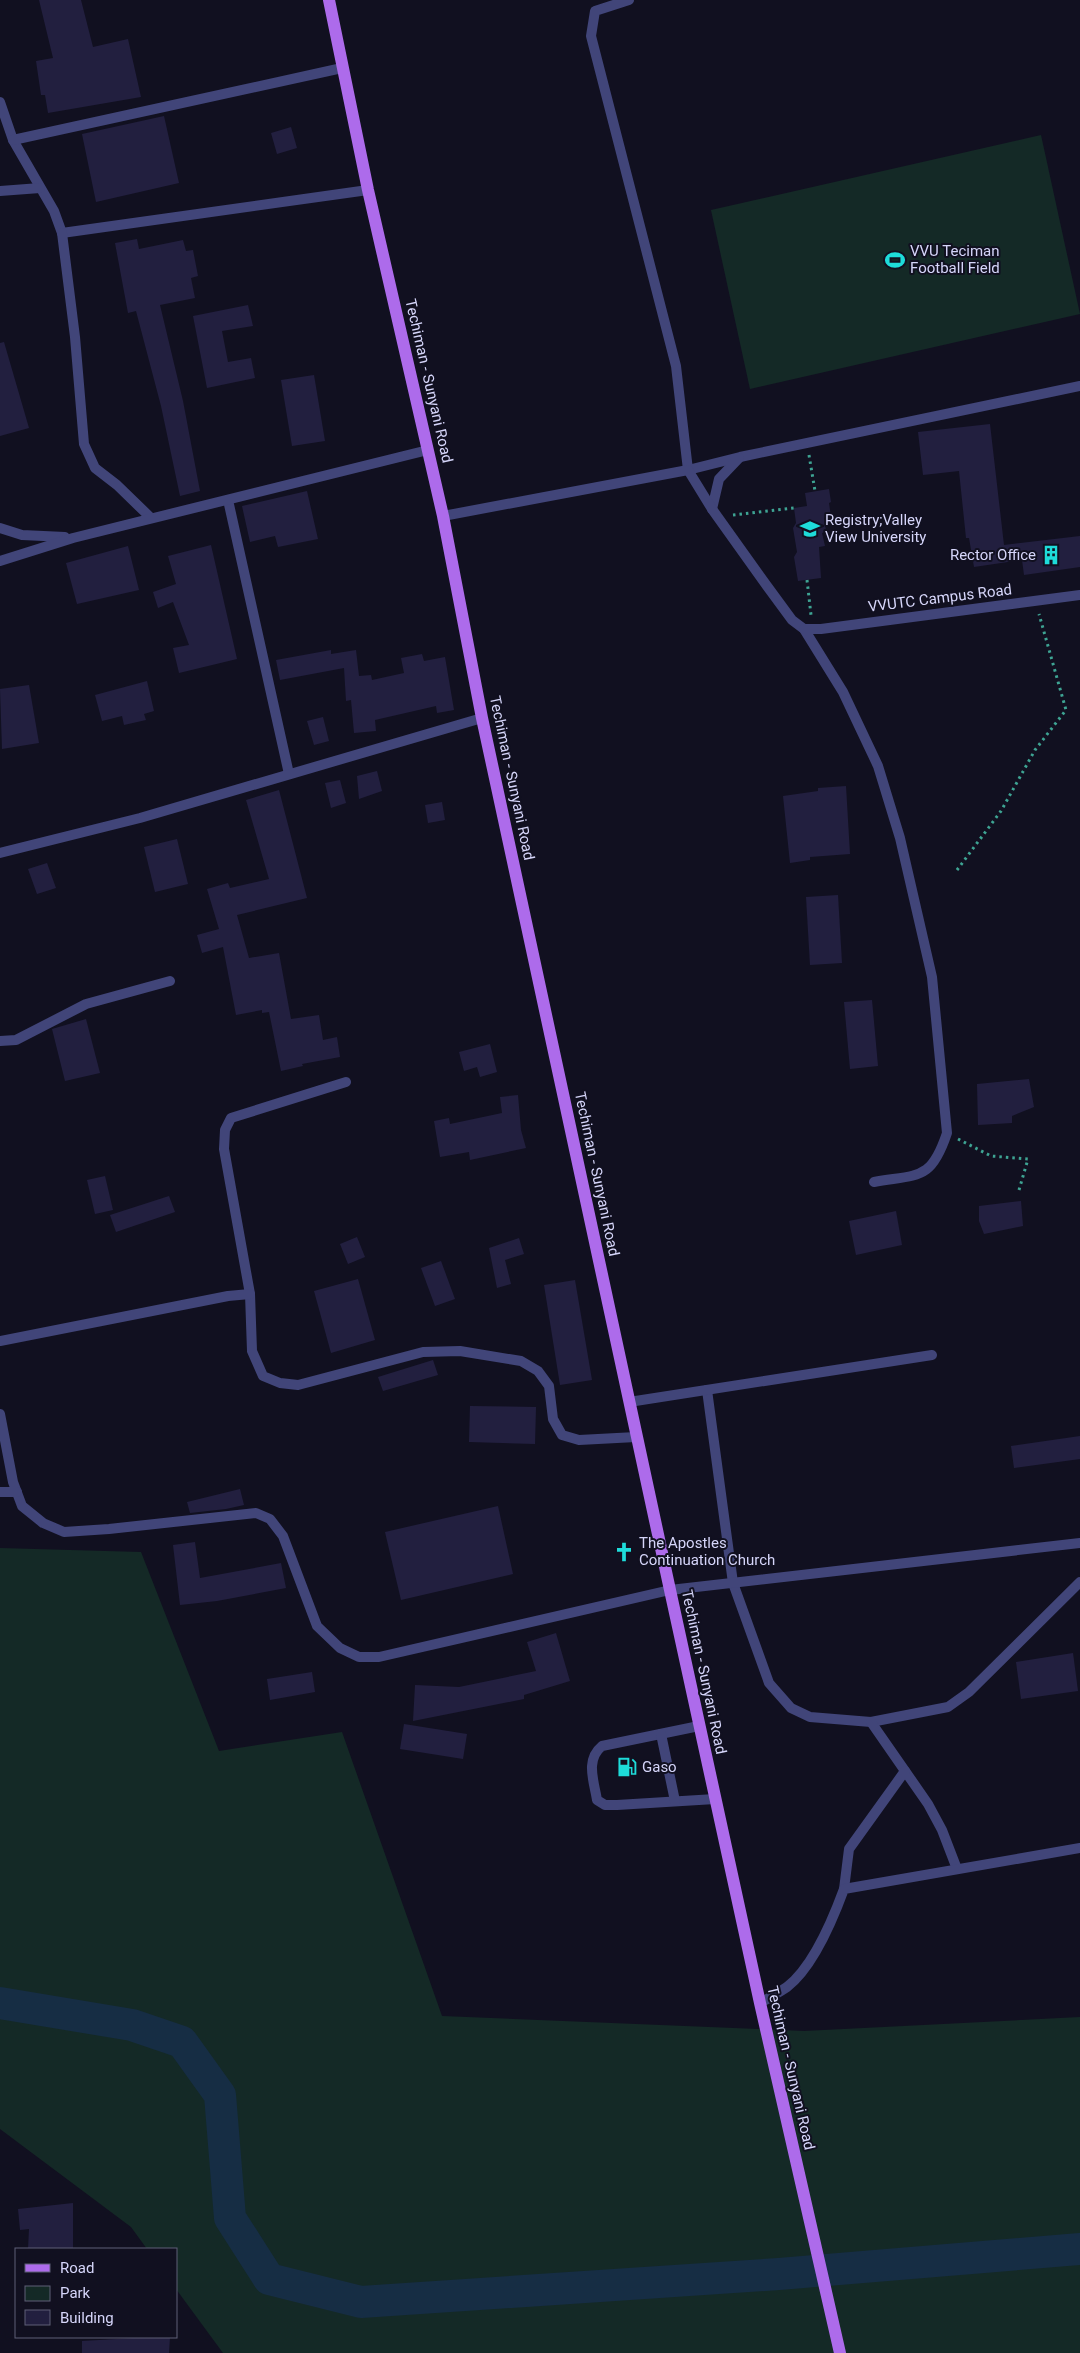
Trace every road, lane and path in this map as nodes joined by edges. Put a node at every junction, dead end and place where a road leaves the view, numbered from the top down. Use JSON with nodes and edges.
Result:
{"nodes":[{"id":1,"x":329,"y":0,"type":"edge"},
{"id":2,"x":594,"y":0,"type":"edge"},
{"id":3,"x":629,"y":0,"type":"edge"},
{"id":4,"x":595,"y":11,"type":"junction"},
{"id":5,"x":342,"y":68,"type":"junction"},
{"id":6,"x":0,"y":102,"type":"edge"},
{"id":7,"x":13,"y":140,"type":"junction"},
{"id":8,"x":40,"y":188,"type":"junction"},
{"id":9,"x":368,"y":190,"type":"junction"},
{"id":10,"x":0,"y":191,"type":"edge"},
{"id":11,"x":62,"y":233,"type":"junction"},
{"id":12,"x":1080,"y":386,"type":"edge"},
{"id":13,"x":807,"y":443,"type":"junction"},
{"id":14,"x":428,"y":450,"type":"junction"},
{"id":15,"x":740,"y":457,"type":"junction"},
{"id":16,"x":688,"y":470,"type":"junction"},
{"id":17,"x":815,"y":491,"type":"dead end"},
{"id":18,"x":228,"y":500,"type":"junction"},
{"id":19,"x":794,"y":508,"type":"dead end"},
{"id":20,"x":714,"y":513,"type":"junction"},
{"id":21,"x":443,"y":516,"type":"junction"},
{"id":22,"x":151,"y":518,"type":"junction"},
{"id":23,"x":0,"y":528,"type":"edge"},
{"id":24,"x":72,"y":538,"type":"junction"},
{"id":25,"x":0,"y":561,"type":"edge"},
{"id":26,"x":807,"y":580,"type":"dead end"},
{"id":27,"x":1080,"y":595,"type":"edge"},
{"id":28,"x":1035,"y":601,"type":"junction"},
{"id":29,"x":804,"y":629,"type":"junction"},
{"id":30,"x":482,"y":718,"type":"junction"},
{"id":31,"x":289,"y":774,"type":"junction"},
{"id":32,"x":0,"y":853,"type":"edge"},
{"id":33,"x":957,"y":870,"type":"dead end"},
{"id":34,"x":170,"y":981,"type":"dead end"},
{"id":35,"x":0,"y":1041,"type":"edge"},
{"id":36,"x":346,"y":1082,"type":"dead end"},
{"id":37,"x":947,"y":1133,"type":"junction"},
{"id":38,"x":874,"y":1182,"type":"dead end"},
{"id":39,"x":1019,"y":1190,"type":"dead end"},
{"id":40,"x":250,"y":1294,"type":"junction"},
{"id":41,"x":0,"y":1340,"type":"edge"},
{"id":42,"x":932,"y":1355,"type":"dead end"},
{"id":43,"x":707,"y":1390,"type":"junction"},
{"id":44,"x":629,"y":1402,"type":"junction"},
{"id":45,"x":0,"y":1414,"type":"edge"},
{"id":46,"x":636,"y":1437,"type":"junction"},
{"id":47,"x":0,"y":1492,"type":"edge"},
{"id":48,"x":17,"y":1492,"type":"junction"},
{"id":49,"x":1080,"y":1543,"type":"edge"},
{"id":50,"x":733,"y":1582,"type":"junction"},
{"id":51,"x":1080,"y":1582,"type":"edge"},
{"id":52,"x":670,"y":1590,"type":"junction"},
{"id":53,"x":872,"y":1722,"type":"junction"},
{"id":54,"x":699,"y":1726,"type":"junction"},
{"id":55,"x":661,"y":1734,"type":"junction"},
{"id":56,"x":905,"y":1771,"type":"junction"},
{"id":57,"x":715,"y":1799,"type":"junction"},
{"id":58,"x":675,"y":1802,"type":"junction"},
{"id":59,"x":1080,"y":1848,"type":"edge"},
{"id":60,"x":957,"y":1869,"type":"junction"},
{"id":61,"x":844,"y":1889,"type":"junction"},
{"id":62,"x":760,"y":2003,"type":"junction"},
{"id":63,"x":840,"y":2353,"type":"edge"}],
"edges":[{"from":1,"to":5,"type":"main road","name":"Techiman - Sunyani Road"},
{"from":2,"to":4,"type":"street"},
{"from":3,"to":4,"type":"street"},
{"from":4,"to":16,"type":"street"},
{"from":5,"to":7,"type":"street"},
{"from":5,"to":9,"type":"main road","name":"Techiman - Sunyani Road"},
{"from":6,"to":7,"type":"street"},
{"from":7,"to":8,"type":"street"},
{"from":8,"to":10,"type":"street"},
{"from":8,"to":11,"type":"street"},
{"from":9,"to":11,"type":"street"},
{"from":9,"to":14,"type":"main road","name":"Techiman - Sunyani Road"},
{"from":11,"to":22,"type":"street"},
{"from":12,"to":13,"type":"street"},
{"from":13,"to":15,"type":"street"},
{"from":13,"to":17,"type":"path"},
{"from":14,"to":18,"type":"street"},
{"from":14,"to":21,"type":"main road","name":"Techiman - Sunyani Road"},
{"from":15,"to":16,"type":"street"},
{"from":15,"to":20,"type":"street"},
{"from":16,"to":20,"type":"street"},
{"from":16,"to":21,"type":"street"},
{"from":18,"to":22,"type":"street"},
{"from":18,"to":31,"type":"street"},
{"from":19,"to":20,"type":"path"},
{"from":20,"to":29,"type":"street"},
{"from":21,"to":30,"type":"main road","name":"Techiman - Sunyani Road"},
{"from":22,"to":24,"type":"street"},
{"from":23,"to":24,"type":"street"},
{"from":24,"to":25,"type":"street"},
{"from":26,"to":29,"type":"path"},
{"from":27,"to":28,"type":"street","name":"VVUTC Campus Road"},
{"from":28,"to":29,"type":"street","name":"VVUTC Campus Road"},
{"from":28,"to":33,"type":"path"},
{"from":29,"to":37,"type":"street"},
{"from":30,"to":31,"type":"street"},
{"from":30,"to":44,"type":"main road","name":"Techiman - Sunyani Road"},
{"from":31,"to":32,"type":"street"},
{"from":34,"to":35,"type":"street"},
{"from":36,"to":40,"type":"street"},
{"from":37,"to":38,"type":"street"},
{"from":37,"to":39,"type":"path"},
{"from":40,"to":41,"type":"street"},
{"from":40,"to":46,"type":"street"},
{"from":42,"to":43,"type":"street"},
{"from":43,"to":44,"type":"street"},
{"from":43,"to":50,"type":"street"},
{"from":44,"to":46,"type":"main road","name":"Techiman - Sunyani Road"},
{"from":45,"to":48,"type":"street"},
{"from":46,"to":52,"type":"main road","name":"Techiman - Sunyani Road"},
{"from":47,"to":48,"type":"street"},
{"from":48,"to":52,"type":"street"},
{"from":49,"to":50,"type":"street"},
{"from":50,"to":52,"type":"street"},
{"from":50,"to":53,"type":"street"},
{"from":51,"to":53,"type":"street"},
{"from":52,"to":54,"type":"main road","name":"Techiman - Sunyani Road"},
{"from":53,"to":56,"type":"street"},
{"from":54,"to":55,"type":"street"},
{"from":54,"to":57,"type":"main road","name":"Techiman - Sunyani Road"},
{"from":55,"to":58,"type":"street"},
{"from":55,"to":58,"type":"street"},
{"from":56,"to":60,"type":"street"},
{"from":56,"to":61,"type":"street"},
{"from":57,"to":58,"type":"street"},
{"from":57,"to":62,"type":"main road","name":"Techiman - Sunyani Road"},
{"from":59,"to":60,"type":"street"},
{"from":60,"to":61,"type":"street"},
{"from":61,"to":62,"type":"street"},
{"from":62,"to":63,"type":"main road","name":"Techiman - Sunyani Road"}]}
